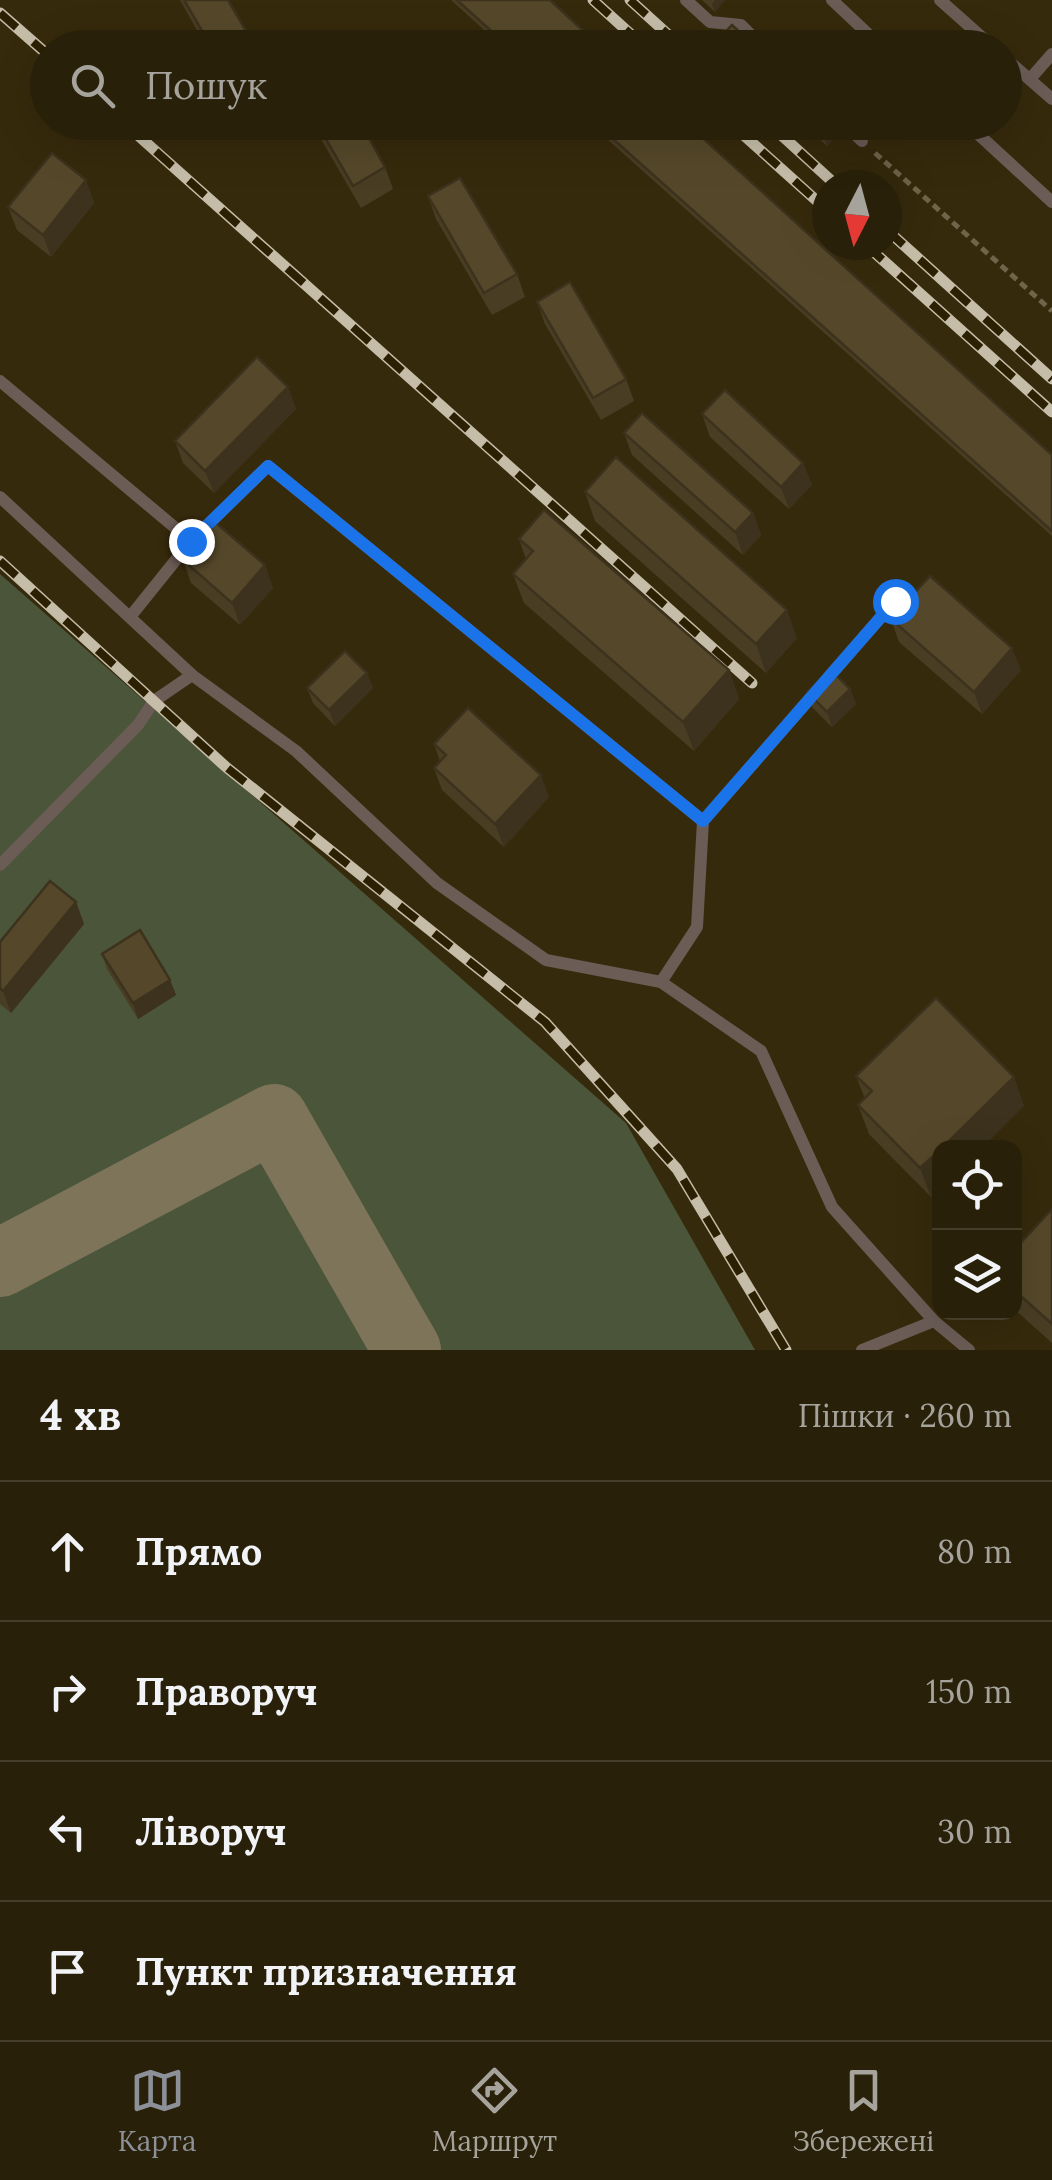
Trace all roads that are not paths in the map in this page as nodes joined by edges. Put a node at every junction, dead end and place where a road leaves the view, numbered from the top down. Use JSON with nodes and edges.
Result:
{"nodes":[{"id":1,"x":686,"y":0,"type":"edge"},
{"id":2,"x":832,"y":0,"type":"edge"},
{"id":3,"x":940,"y":0,"type":"edge"},
{"id":4,"x":746,"y":30,"type":"edge"},
{"id":5,"x":864,"y":30,"type":"edge"},
{"id":6,"x":974,"y":30,"type":"edge"},
{"id":7,"x":1052,"y":54,"type":"edge"},
{"id":8,"x":1022,"y":72,"type":"edge"},
{"id":9,"x":1030,"y":79,"type":"junction"},
{"id":10,"x":1052,"y":99,"type":"edge"},
{"id":11,"x":985,"y":140,"type":"edge"},
{"id":12,"x":1052,"y":202,"type":"edge"},
{"id":13,"x":0,"y":382,"type":"edge"},
{"id":14,"x":0,"y":496,"type":"edge"},
{"id":15,"x":191,"y":541,"type":"junction"},
{"id":16,"x":895,"y":601,"type":"dead end"},
{"id":17,"x":130,"y":617,"type":"junction"},
{"id":18,"x":192,"y":675,"type":"junction"},
{"id":19,"x":703,"y":821,"type":"junction"},
{"id":20,"x":0,"y":865,"type":"edge"},
{"id":21,"x":662,"y":982,"type":"junction"},
{"id":22,"x":932,"y":1318,"type":"edge"},
{"id":23,"x":934,"y":1320,"type":"joint"},
{"id":24,"x":862,"y":1350,"type":"edge"},
{"id":25,"x":968,"y":1350,"type":"edge"}],
"edges":[{"from":1,"to":4,"type":"lane"},
{"from":2,"to":5,"type":"lane"},
{"from":3,"to":6,"type":"lane"},
{"from":7,"to":9,"type":"lane"},
{"from":8,"to":9,"type":"lane"},
{"from":9,"to":10,"type":"lane"},
{"from":11,"to":12,"type":"lane"},
{"from":13,"to":15,"type":"lane"},
{"from":14,"to":17,"type":"lane"},
{"from":15,"to":17,"type":"lane"},
{"from":15,"to":19,"type":"lane"},
{"from":16,"to":19,"type":"lane"},
{"from":17,"to":18,"type":"lane"},
{"from":18,"to":20,"type":"lane"},
{"from":18,"to":21,"type":"lane"},
{"from":19,"to":21,"type":"lane"},
{"from":21,"to":22,"type":"lane"},
{"from":23,"to":24,"type":"lane"},
{"from":23,"to":25,"type":"lane"}]}
